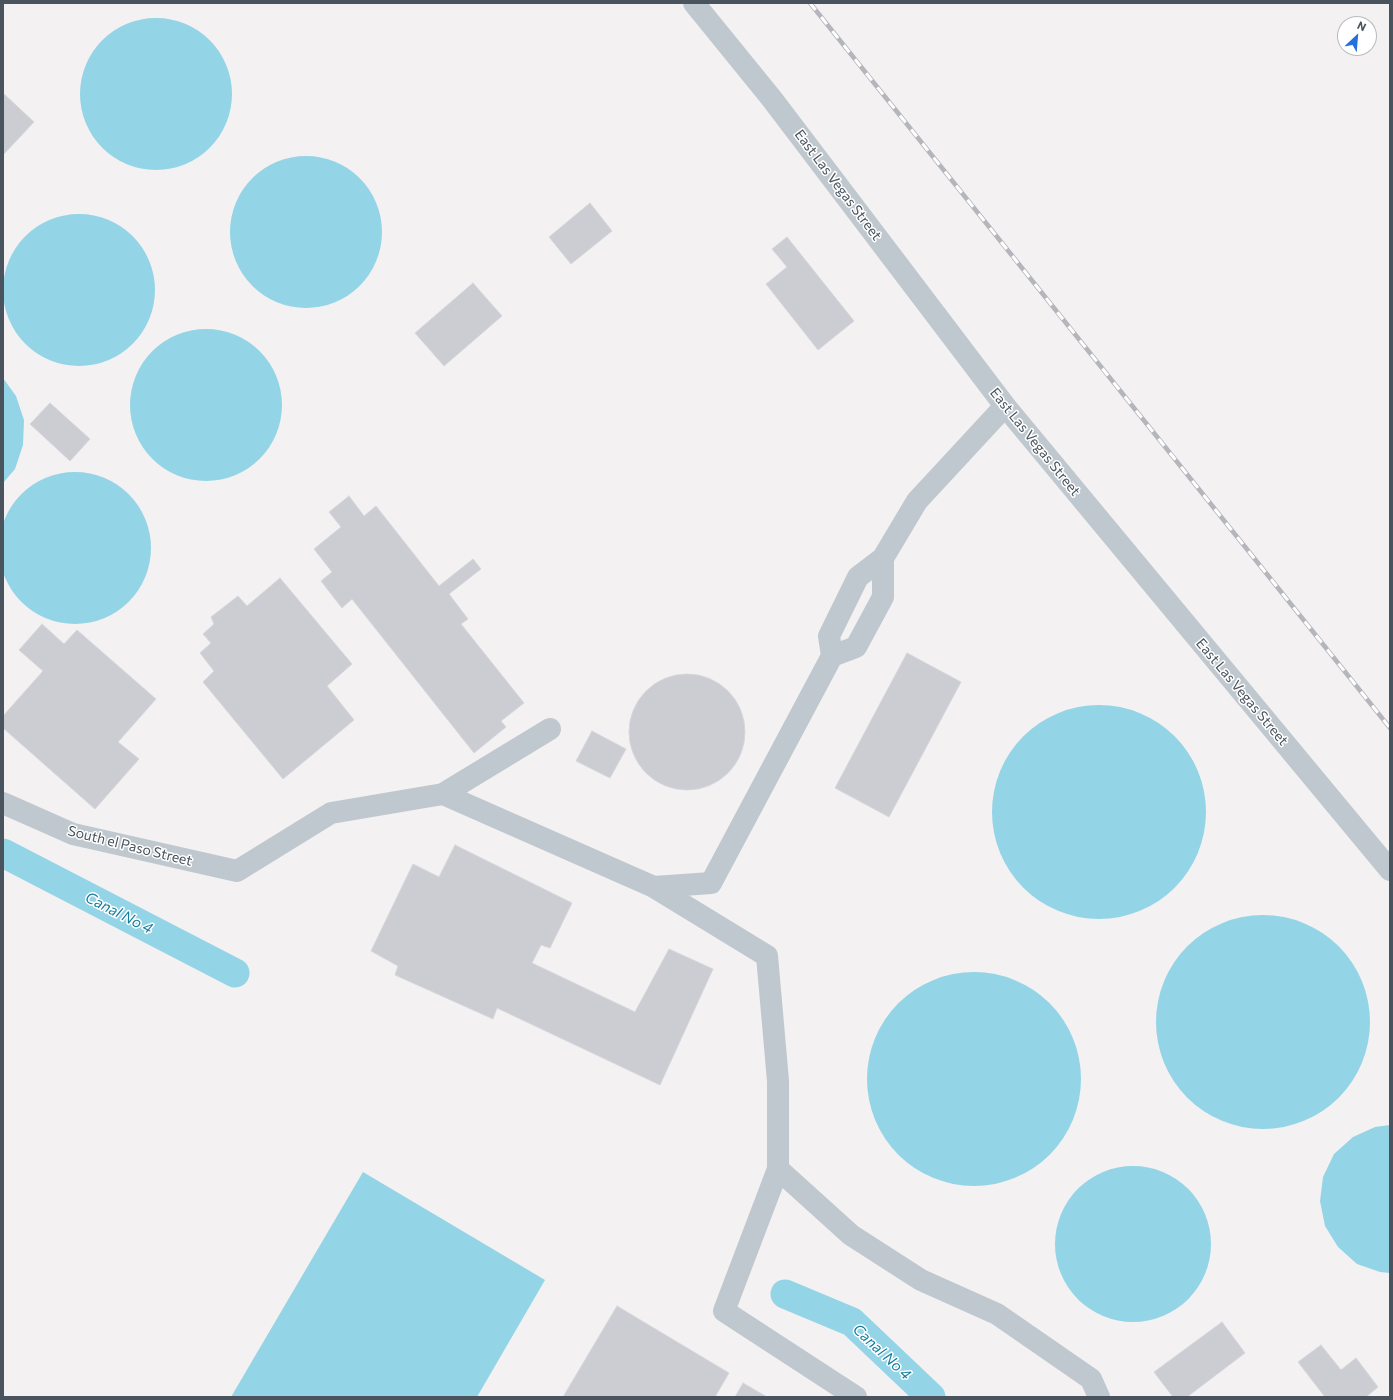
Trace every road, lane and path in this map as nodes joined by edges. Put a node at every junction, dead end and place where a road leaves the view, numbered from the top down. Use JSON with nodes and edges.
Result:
{"nodes":[{"id":1,"x":694,"y":3,"type":"edge"},
{"id":2,"x":1005,"y":406,"type":"junction"},
{"id":3,"x":883,"y":558,"type":"junction"},
{"id":4,"x":832,"y":656,"type":"junction"},
{"id":5,"x":550,"y":729,"type":"dead end"},
{"id":6,"x":443,"y":794,"type":"junction"},
{"id":7,"x":3,"y":804,"type":"edge"},
{"id":8,"x":1390,"y":870,"type":"edge"},
{"id":9,"x":654,"y":887,"type":"junction"},
{"id":10,"x":778,"y":1169,"type":"junction"},
{"id":11,"x":856,"y":1397,"type":"edge"},
{"id":12,"x":1099,"y":1397,"type":"edge"}],
"edges":[{"from":1,"to":2,"type":"street","name":"East Las Vegas Street"},
{"from":2,"to":3,"type":"street"},
{"from":2,"to":8,"type":"street","name":"East Las Vegas Street"},
{"from":3,"to":4,"type":"street"},
{"from":3,"to":4,"type":"street"},
{"from":4,"to":9,"type":"street"},
{"from":5,"to":6,"type":"street"},
{"from":6,"to":7,"type":"street","name":"South el Paso Street"},
{"from":6,"to":9,"type":"street"},
{"from":9,"to":10,"type":"street"},
{"from":10,"to":11,"type":"street"},
{"from":10,"to":12,"type":"street"}]}
